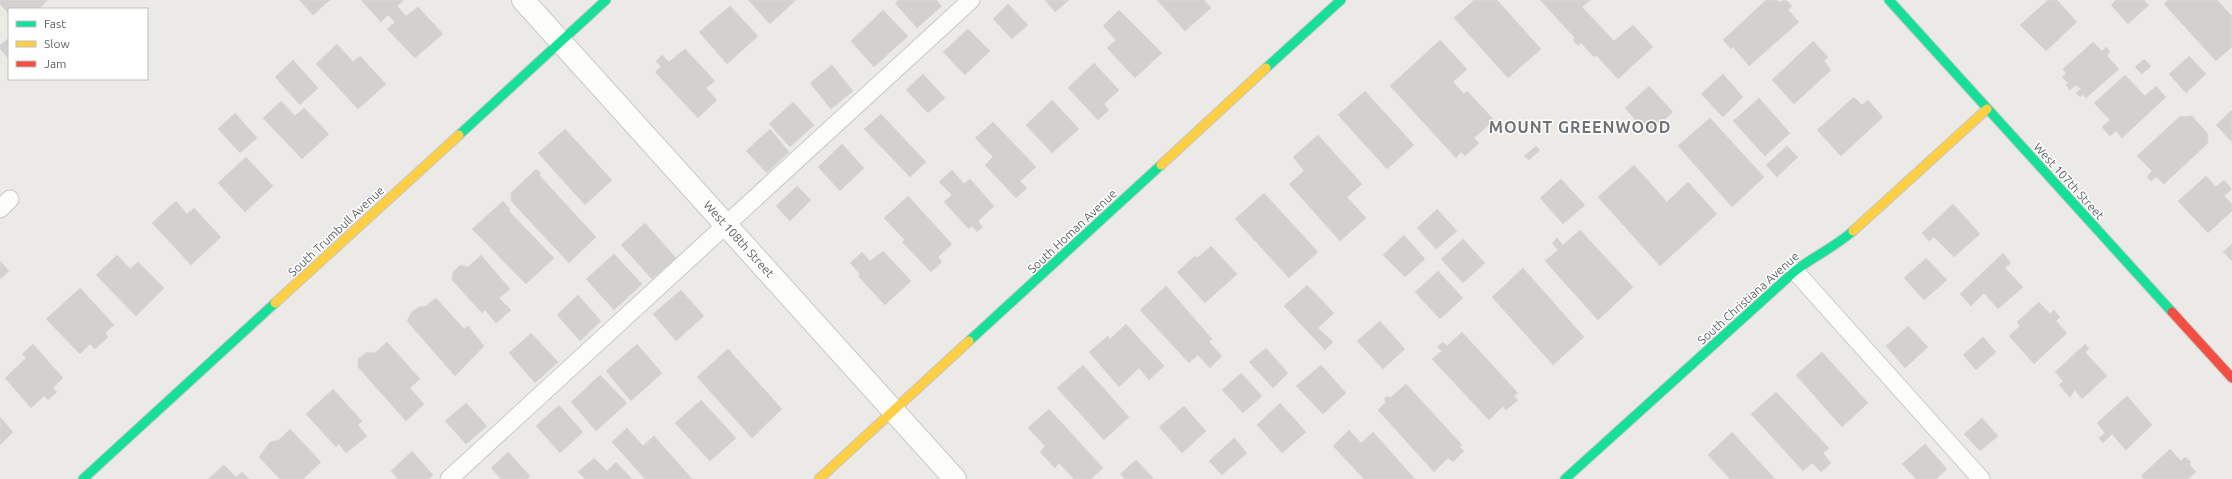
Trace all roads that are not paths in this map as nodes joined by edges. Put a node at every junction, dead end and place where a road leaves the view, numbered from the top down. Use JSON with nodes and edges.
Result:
{"nodes":[{"id":1,"x":522,"y":0,"type":"edge"},
{"id":2,"x":606,"y":0,"type":"edge"},
{"id":3,"x":971,"y":0,"type":"edge"},
{"id":4,"x":1341,"y":0,"type":"edge"},
{"id":5,"x":1889,"y":0,"type":"edge"},
{"id":6,"x":560,"y":41,"type":"junction"},
{"id":7,"x":1987,"y":109,"type":"junction"},
{"id":8,"x":726,"y":224,"type":"junction"},
{"id":9,"x":1795,"y":271,"type":"junction"},
{"id":10,"x":2232,"y":378,"type":"edge"},
{"id":11,"x":894,"y":411,"type":"junction"},
{"id":12,"x":1976,"y":477,"type":"edge"},
{"id":13,"x":82,"y":479,"type":"edge"},
{"id":14,"x":449,"y":479,"type":"edge"},
{"id":15,"x":820,"y":479,"type":"edge"},
{"id":16,"x":955,"y":479,"type":"edge"},
{"id":17,"x":1565,"y":479,"type":"edge"}],
"edges":[{"from":1,"to":6,"type":"street","name":"West 108th Street"},
{"from":2,"to":6,"type":"street","name":"South Trumbull Avenue"},
{"from":3,"to":8,"type":"lane"},
{"from":4,"to":11,"type":"street","name":"South Homan Avenue"},
{"from":5,"to":7,"type":"street","name":"West 107th Street"},
{"from":6,"to":8,"type":"street","name":"West 108th Street"},
{"from":6,"to":13,"type":"street","name":"South Trumbull Avenue"},
{"from":7,"to":9,"type":"street","name":"South Christiana Avenue"},
{"from":7,"to":10,"type":"street","name":"West 107th Street"},
{"from":8,"to":11,"type":"street","name":"West 108th Street"},
{"from":8,"to":14,"type":"lane"},
{"from":9,"to":12,"type":"lane"},
{"from":9,"to":17,"type":"street","name":"South Christiana Avenue"},
{"from":11,"to":15,"type":"street","name":"South Homan Avenue"},
{"from":11,"to":16,"type":"street","name":"West 108th Street"}]}
